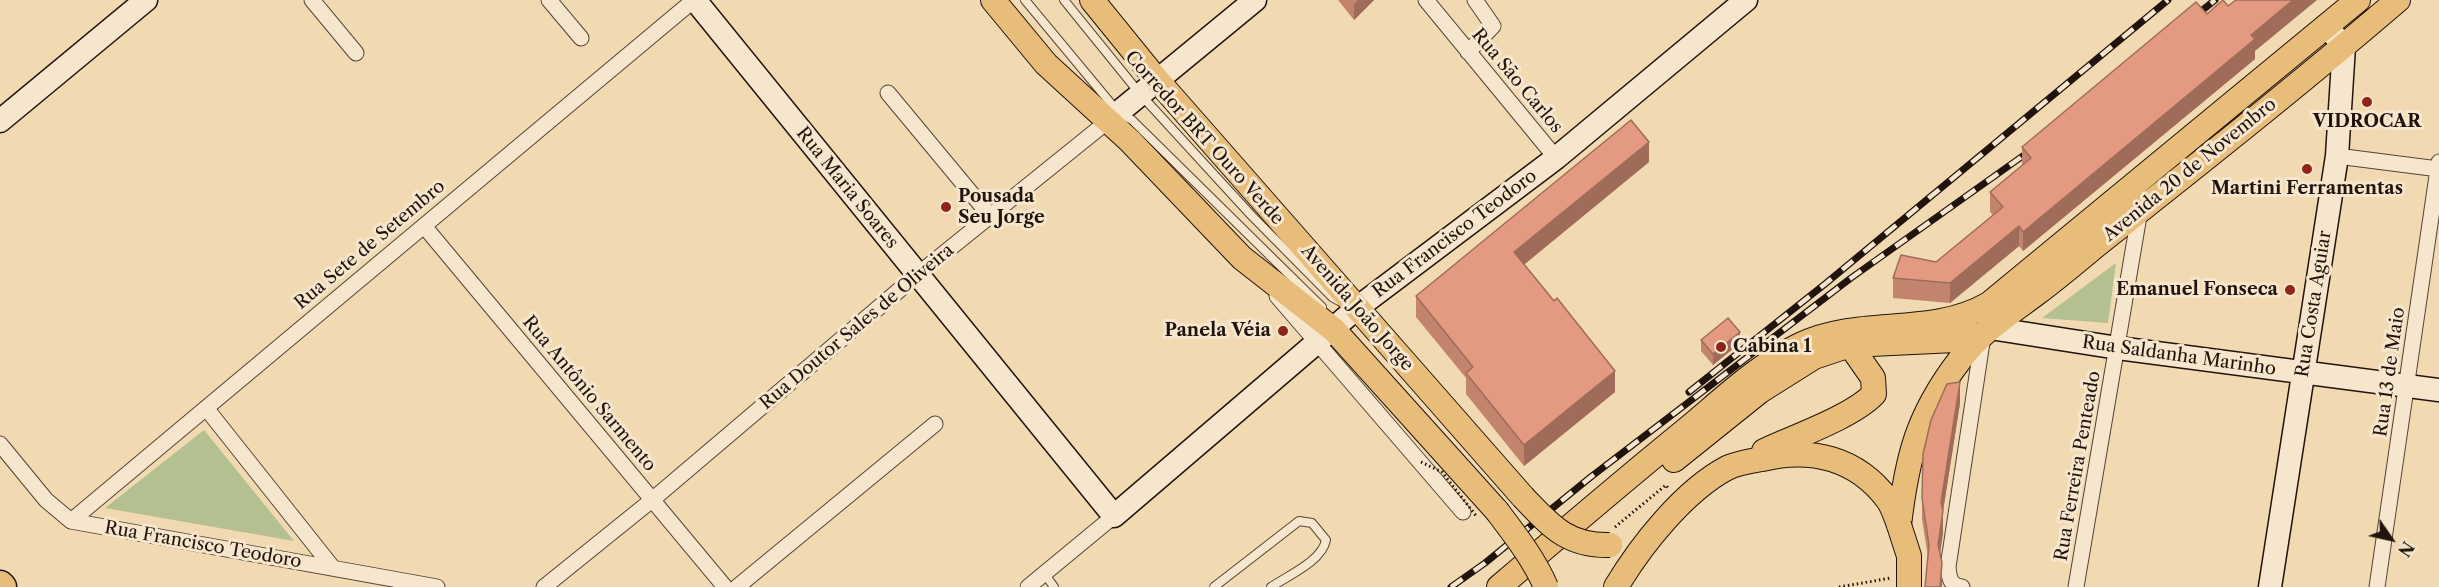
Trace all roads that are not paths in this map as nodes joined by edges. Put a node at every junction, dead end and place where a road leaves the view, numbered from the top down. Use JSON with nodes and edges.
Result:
{"nodes":[{"id":1,"x":146,"y":0,"type":"edge"},
{"id":2,"x":312,"y":0,"type":"edge"},
{"id":3,"x":549,"y":0,"type":"edge"},
{"id":4,"x":694,"y":0,"type":"edge"},
{"id":5,"x":993,"y":0,"type":"edge"},
{"id":6,"x":1026,"y":0,"type":"edge"},
{"id":7,"x":1064,"y":0,"type":"edge"},
{"id":8,"x":1092,"y":0,"type":"edge"},
{"id":9,"x":1255,"y":0,"type":"edge"},
{"id":10,"x":1426,"y":0,"type":"edge"},
{"id":11,"x":1475,"y":0,"type":"edge"},
{"id":12,"x":1746,"y":0,"type":"edge"},
{"id":13,"x":2358,"y":0,"type":"edge"},
{"id":14,"x":2398,"y":0,"type":"edge"},
{"id":15,"x":2326,"y":26,"type":"junction"},
{"id":16,"x":581,"y":38,"type":"dead end"},
{"id":17,"x":2344,"y":46,"type":"junction"},
{"id":18,"x":1468,"y":52,"type":"junction"},
{"id":19,"x":356,"y":53,"type":"dead end"},
{"id":20,"x":1149,"y":87,"type":"junction"},
{"id":21,"x":888,"y":93,"type":"dead end"},
{"id":22,"x":1,"y":117,"type":"edge"},
{"id":23,"x":1122,"y":124,"type":"junction"},
{"id":24,"x":2337,"y":156,"type":"junction"},
{"id":25,"x":1556,"y":158,"type":"junction"},
{"id":26,"x":2439,"y":166,"type":"edge"},
{"id":27,"x":2140,"y":210,"type":"junction"},
{"id":28,"x":991,"y":217,"type":"junction"},
{"id":29,"x":424,"y":226,"type":"junction"},
{"id":30,"x":917,"y":275,"type":"junction"},
{"id":31,"x":1357,"y":308,"type":"junction"},
{"id":32,"x":1984,"y":332,"type":"junction"},
{"id":33,"x":1326,"y":336,"type":"junction"},
{"id":34,"x":1850,"y":345,"type":"junction"},
{"id":35,"x":2118,"y":348,"type":"junction"},
{"id":36,"x":2303,"y":373,"type":"junction"},
{"id":37,"x":2408,"y":386,"type":"junction"},
{"id":38,"x":2439,"y":390,"type":"edge"},
{"id":39,"x":206,"y":408,"type":"junction"},
{"id":40,"x":934,"y":424,"type":"dead end"},
{"id":41,"x":0,"y":444,"type":"edge"},
{"id":42,"x":1728,"y":467,"type":"junction"},
{"id":43,"x":652,"y":500,"type":"junction"},
{"id":44,"x":1463,"y":512,"type":"dead end"},
{"id":45,"x":1114,"y":516,"type":"junction"},
{"id":46,"x":71,"y":521,"type":"junction"},
{"id":47,"x":1899,"y":525,"type":"junction"},
{"id":48,"x":1657,"y":529,"type":"junction"},
{"id":49,"x":333,"y":568,"type":"junction"},
{"id":50,"x":1044,"y":573,"type":"junction"},
{"id":51,"x":368,"y":581,"type":"edge"},
{"id":52,"x":1902,"y":582,"type":"edge"},
{"id":53,"x":437,"y":587,"type":"edge"},
{"id":54,"x":544,"y":587,"type":"edge"},
{"id":55,"x":725,"y":587,"type":"edge"},
{"id":56,"x":737,"y":587,"type":"edge"},
{"id":57,"x":1028,"y":587,"type":"edge"},
{"id":58,"x":1054,"y":587,"type":"edge"},
{"id":59,"x":1214,"y":587,"type":"edge"},
{"id":60,"x":1271,"y":587,"type":"edge"},
{"id":61,"x":1499,"y":587,"type":"edge"},
{"id":62,"x":1528,"y":587,"type":"edge"},
{"id":63,"x":1546,"y":587,"type":"edge"},
{"id":64,"x":1616,"y":587,"type":"edge"},
{"id":65,"x":1962,"y":587,"type":"edge"},
{"id":66,"x":2076,"y":587,"type":"edge"},
{"id":67,"x":2270,"y":587,"type":"edge"},
{"id":68,"x":2377,"y":587,"type":"edge"}],
"edges":[{"from":1,"to":22,"type":"street"},
{"from":2,"to":19,"type":"street"},
{"from":3,"to":16,"type":"street"},
{"from":4,"to":29,"type":"street","name":"Rua Sete de Setembro"},
{"from":4,"to":30,"type":"street","name":"Rua Maria Soares"},
{"from":5,"to":23,"type":"main road","name":"Avenida João Jorge"},
{"from":6,"to":23,"type":"lane","name":"Corredor BRT Ouro Verde"},
{"from":7,"to":20,"type":"lane","name":"Corredor BRT Ouro Verde"},
{"from":8,"to":20,"type":"main road","name":"Avenida João Jorge"},
{"from":9,"to":20,"type":"street","name":"Rua Doutor Sales de Oliveira"},
{"from":10,"to":18,"type":"street","name":"Rua São Carlos"},
{"from":11,"to":18,"type":"street"},
{"from":12,"to":25,"type":"street","name":"Rua Francisco Teodoro"},
{"from":13,"to":15,"type":"main road","name":"Avenida 20 de Novembro"},
{"from":14,"to":17,"type":"main road","name":"Avenida 20 de Novembro"},
{"from":15,"to":17,"type":"street"},
{"from":15,"to":61,"type":"main road","name":"Avenida 20 de Novembro"},
{"from":17,"to":24,"type":"street","name":"Rua Costa Aguiar"},
{"from":17,"to":27,"type":"main road","name":"Avenida 20 de Novembro"},
{"from":18,"to":25,"type":"street","name":"Rua São Carlos"},
{"from":20,"to":23,"type":"street","name":"Rua Doutor Sales de Oliveira"},
{"from":20,"to":31,"type":"main road","name":"Avenida João Jorge"},
{"from":21,"to":28,"type":"street"},
{"from":23,"to":28,"type":"street","name":"Rua Doutor Sales de Oliveira"},
{"from":23,"to":33,"type":"main road","name":"Avenida João Jorge"},
{"from":23,"to":33,"type":"lane","name":"Corredor BRT Ouro Verde"},
{"from":24,"to":26,"type":"street"},
{"from":24,"to":36,"type":"street","name":"Rua Costa Aguiar"},
{"from":25,"to":31,"type":"street","name":"Rua Francisco Teodoro"},
{"from":26,"to":37,"type":"street","name":"Rua 13 de Maio"},
{"from":27,"to":32,"type":"main road","name":"Avenida 20 de Novembro"},
{"from":27,"to":35,"type":"street","name":"Rua Ferreira Penteado"},
{"from":28,"to":30,"type":"street","name":"Rua Doutor Sales de Oliveira"},
{"from":29,"to":39,"type":"street","name":"Rua Sete de Setembro"},
{"from":29,"to":43,"type":"street","name":"Rua Antônio Sarmento"},
{"from":30,"to":43,"type":"street","name":"Rua Doutor Sales de Oliveira"},
{"from":30,"to":45,"type":"street","name":"Rua Maria Soares"},
{"from":31,"to":33,"type":"street","name":"Rua Francisco Teodoro"},
{"from":31,"to":48,"type":"main road","name":"Avenida João Jorge","bridge":true},
{"from":32,"to":34,"type":"main road"},
{"from":32,"to":35,"type":"street","name":"Rua Saldanha Marinho"},
{"from":32,"to":47,"type":"main road"},
{"from":32,"to":65,"type":"street"},
{"from":33,"to":44,"type":"street","name":"Avenida João Jorge"},
{"from":33,"to":45,"type":"street","name":"Rua Francisco Teodoro"},
{"from":33,"to":63,"type":"main road","name":"Avenida João Jorge","bridge":true},
{"from":34,"to":42,"type":"main road"},
{"from":34,"to":62,"type":"main road"},
{"from":35,"to":36,"type":"street","name":"Rua Saldanha Marinho"},
{"from":35,"to":66,"type":"street","name":"Rua Ferreira Penteado"},
{"from":36,"to":37,"type":"street","name":"Rua Saldanha Marinho"},
{"from":36,"to":67,"type":"street","name":"Rua Costa Aguiar"},
{"from":37,"to":38,"type":"street","name":"Rua Saldanha Marinho"},
{"from":37,"to":68,"type":"street","name":"Rua 13 de Maio"},
{"from":39,"to":46,"type":"street","name":"Rua Sete de Setembro"},
{"from":39,"to":49,"type":"street"},
{"from":40,"to":56,"type":"street"},
{"from":41,"to":46,"type":"street","name":"Rua Francisco Teodoro"},
{"from":42,"to":47,"type":"main road"},
{"from":42,"to":48,"type":"main road"},
{"from":43,"to":54,"type":"street","name":"Rua Doutor Sales de Oliveira"},
{"from":43,"to":55,"type":"street","name":"Rua Antônio Sarmento"},
{"from":45,"to":50,"type":"street","name":"Rua Francisco Teodoro"},
{"from":46,"to":49,"type":"street","name":"Rua Francisco Teodoro"},
{"from":47,"to":52,"type":"main road","bridge":true},
{"from":48,"to":64,"type":"main road"},
{"from":49,"to":51,"type":"street","name":"Rua Francisco Teodoro"},
{"from":50,"to":57,"type":"street","name":"Rua Francisco Teodoro"},
{"from":50,"to":58,"type":"lane"},
{"from":51,"to":53,"type":"street","name":"Rua Francisco Teodoro"},
{"from":59,"to":60,"type":"lane"}]}
